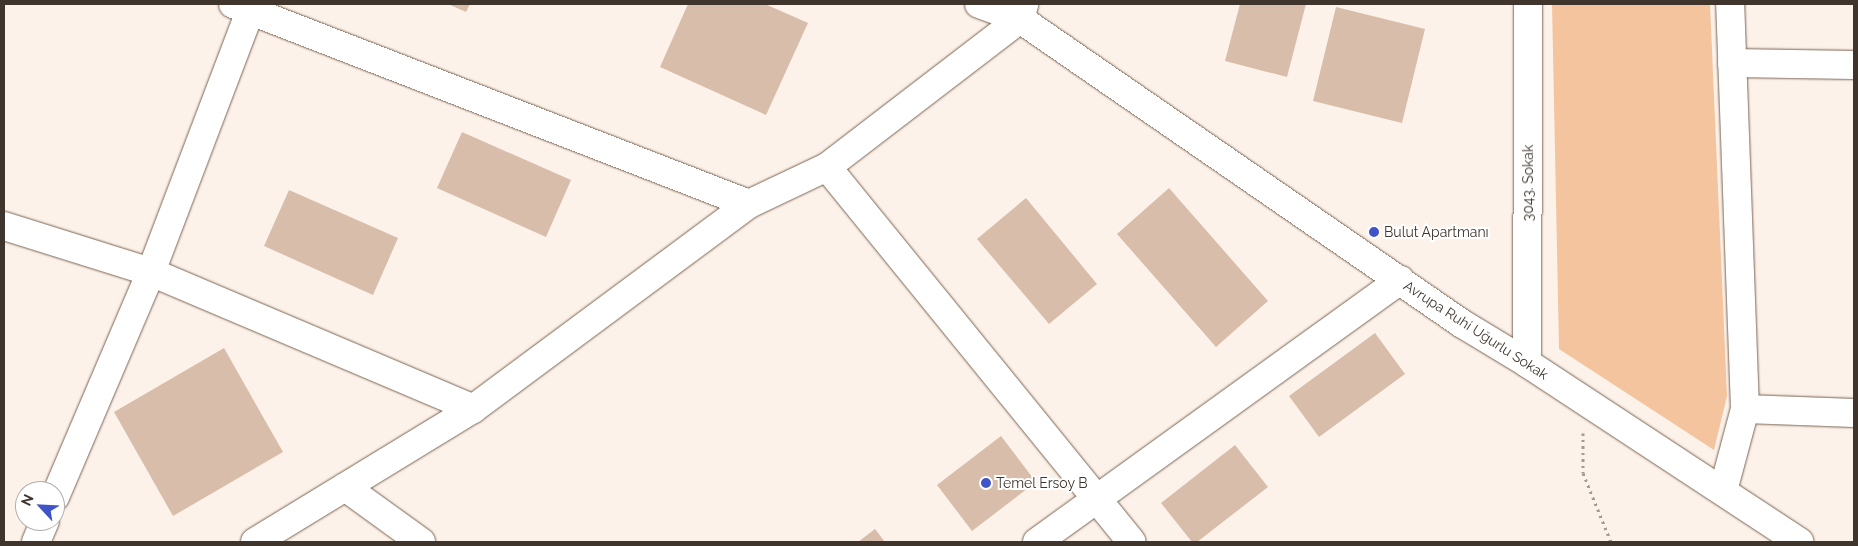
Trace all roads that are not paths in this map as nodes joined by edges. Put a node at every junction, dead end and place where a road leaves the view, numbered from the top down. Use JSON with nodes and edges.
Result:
{"nodes":[{"id":1,"x":979,"y":4,"type":"edge"},
{"id":2,"x":1528,"y":4,"type":"edge"},
{"id":3,"x":1730,"y":4,"type":"edge"},
{"id":4,"x":246,"y":6,"type":"edge"},
{"id":5,"x":1022,"y":11,"type":"edge"},
{"id":6,"x":1732,"y":63,"type":"junction"},
{"id":7,"x":1854,"y":65,"type":"edge"},
{"id":8,"x":826,"y":167,"type":"junction"},
{"id":9,"x":749,"y":204,"type":"junction"},
{"id":10,"x":4,"y":226,"type":"edge"},
{"id":11,"x":151,"y":272,"type":"junction"},
{"id":12,"x":1400,"y":280,"type":"junction"},
{"id":13,"x":1527,"y":363,"type":"junction"},
{"id":14,"x":473,"y":409,"type":"junction"},
{"id":15,"x":1745,"y":409,"type":"junction"},
{"id":16,"x":1854,"y":413,"type":"edge"},
{"id":17,"x":62,"y":481,"type":"edge"},
{"id":18,"x":345,"y":487,"type":"junction"},
{"id":19,"x":1723,"y":492,"type":"junction"},
{"id":20,"x":1096,"y":498,"type":"junction"},
{"id":21,"x":255,"y":542,"type":"edge"},
{"id":22,"x":421,"y":542,"type":"edge"},
{"id":23,"x":1037,"y":542,"type":"edge"},
{"id":24,"x":1132,"y":542,"type":"edge"},
{"id":25,"x":1800,"y":542,"type":"edge"}],
"edges":[{"from":1,"to":5,"type":"street"},
{"from":2,"to":13,"type":"street","name":"3043. Sokak"},
{"from":3,"to":6,"type":"street"},
{"from":4,"to":9,"type":"street"},
{"from":4,"to":11,"type":"street"},
{"from":5,"to":8,"type":"street"},
{"from":5,"to":12,"type":"street"},
{"from":6,"to":7,"type":"street"},
{"from":6,"to":15,"type":"street"},
{"from":8,"to":9,"type":"street"},
{"from":8,"to":20,"type":"street"},
{"from":9,"to":14,"type":"street"},
{"from":10,"to":11,"type":"street"},
{"from":11,"to":14,"type":"street"},
{"from":11,"to":17,"type":"street"},
{"from":12,"to":13,"type":"street","name":"Avrupa Ruhi Uğurlu Sokak"},
{"from":12,"to":20,"type":"street","name":"Avrupa Ruhi Uğurlu Sokak"},
{"from":13,"to":19,"type":"street","name":"Avrupa Ruhi Uğurlu Sokak"},
{"from":14,"to":18,"type":"street"},
{"from":15,"to":16,"type":"street"},
{"from":15,"to":19,"type":"street"},
{"from":18,"to":21,"type":"street"},
{"from":18,"to":22,"type":"street"},
{"from":19,"to":25,"type":"street","name":"Avrupa Ruhi Uğurlu Sokak"},
{"from":20,"to":23,"type":"street","name":"Avrupa Ruhi Uğurlu Sokak"},
{"from":20,"to":24,"type":"street"}]}
